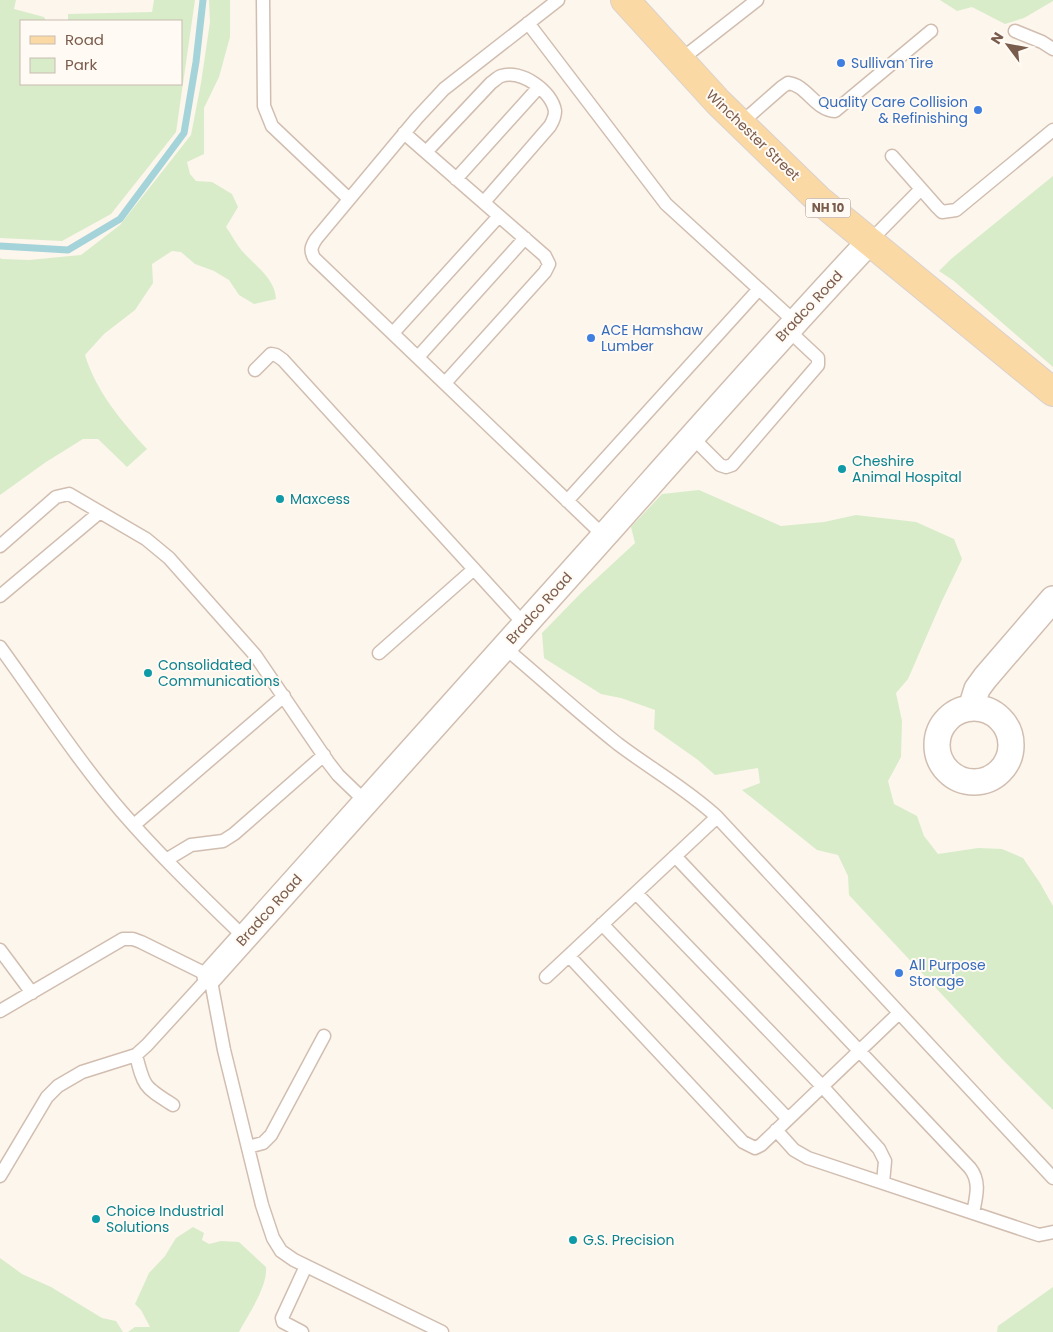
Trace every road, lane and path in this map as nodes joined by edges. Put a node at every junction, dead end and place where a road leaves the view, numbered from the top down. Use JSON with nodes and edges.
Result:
{"nodes":[{"id":1,"x":263,"y":0,"type":"edge"},
{"id":2,"x":558,"y":0,"type":"edge"},
{"id":3,"x":625,"y":0,"type":"edge"},
{"id":4,"x":757,"y":0,"type":"edge"},
{"id":5,"x":528,"y":23,"type":"junction"},
{"id":6,"x":1015,"y":31,"type":"dead end"},
{"id":7,"x":931,"y":32,"type":"dead end"},
{"id":8,"x":1053,"y":49,"type":"edge"},
{"id":9,"x":679,"y":60,"type":"junction"},
{"id":10,"x":539,"y":87,"type":"junction"},
{"id":11,"x":740,"y":124,"type":"junction"},
{"id":12,"x":1053,"y":130,"type":"edge"},
{"id":13,"x":404,"y":133,"type":"junction"},
{"id":14,"x":426,"y":152,"type":"junction"},
{"id":15,"x":892,"y":156,"type":"dead end"},
{"id":16,"x":456,"y":178,"type":"junction"},
{"id":17,"x":921,"y":188,"type":"junction"},
{"id":18,"x":349,"y":200,"type":"junction"},
{"id":19,"x":484,"y":202,"type":"junction"},
{"id":20,"x":499,"y":216,"type":"junction"},
{"id":21,"x":525,"y":238,"type":"junction"},
{"id":22,"x":870,"y":242,"type":"junction"},
{"id":23,"x":759,"y":289,"type":"junction"},
{"id":24,"x":791,"y":325,"type":"junction"},
{"id":25,"x":393,"y":333,"type":"junction"},
{"id":26,"x":418,"y":357,"type":"junction"},
{"id":27,"x":255,"y":370,"type":"dead end"},
{"id":28,"x":444,"y":383,"type":"junction"},
{"id":29,"x":1053,"y":392,"type":"edge"},
{"id":30,"x":691,"y":436,"type":"junction"},
{"id":31,"x":567,"y":501,"type":"junction"},
{"id":32,"x":100,"y":512,"type":"junction"},
{"id":33,"x":604,"y":536,"type":"junction"},
{"id":34,"x":0,"y":546,"type":"edge"},
{"id":35,"x":474,"y":569,"type":"junction"},
{"id":36,"x":0,"y":596,"type":"edge"},
{"id":37,"x":1053,"y":599,"type":"edge"},
{"id":38,"x":524,"y":624,"type":"junction"},
{"id":39,"x":504,"y":646,"type":"junction"},
{"id":40,"x":0,"y":647,"type":"edge"},
{"id":41,"x":379,"y":653,"type":"dead end"},
{"id":42,"x":284,"y":696,"type":"junction"},
{"id":43,"x":971,"y":708,"type":"dead end"},
{"id":44,"x":324,"y":755,"type":"junction"},
{"id":45,"x":366,"y":802,"type":"junction"},
{"id":46,"x":717,"y":817,"type":"junction"},
{"id":47,"x":134,"y":825,"type":"junction"},
{"id":48,"x":675,"y":856,"type":"junction"},
{"id":49,"x":166,"y":860,"type":"junction"},
{"id":50,"x":636,"y":893,"type":"junction"},
{"id":51,"x":602,"y":924,"type":"junction"},
{"id":52,"x":245,"y":938,"type":"junction"},
{"id":53,"x":0,"y":950,"type":"edge"},
{"id":54,"x":569,"y":956,"type":"junction"},
{"id":55,"x":210,"y":976,"type":"junction"},
{"id":56,"x":546,"y":977,"type":"dead end"},
{"id":57,"x":32,"y":993,"type":"junction"},
{"id":58,"x":0,"y":1011,"type":"edge"},
{"id":59,"x":899,"y":1013,"type":"junction"},
{"id":60,"x":324,"y":1036,"type":"dead end"},
{"id":61,"x":859,"y":1051,"type":"junction"},
{"id":62,"x":136,"y":1055,"type":"junction"},
{"id":63,"x":822,"y":1086,"type":"junction"},
{"id":64,"x":173,"y":1105,"type":"dead end"},
{"id":65,"x":788,"y":1119,"type":"junction"},
{"id":66,"x":776,"y":1130,"type":"junction"},
{"id":67,"x":248,"y":1147,"type":"junction"},
{"id":68,"x":0,"y":1176,"type":"edge"},
{"id":69,"x":1053,"y":1178,"type":"edge"},
{"id":70,"x":883,"y":1183,"type":"junction"},
{"id":71,"x":973,"y":1213,"type":"junction"},
{"id":72,"x":1053,"y":1232,"type":"edge"},
{"id":73,"x":306,"y":1266,"type":"junction"},
{"id":74,"x":302,"y":1332,"type":"edge"},
{"id":75,"x":442,"y":1332,"type":"edge"}],
"edges":[{"from":1,"to":18,"type":"lane"},
{"from":2,"to":5,"type":"lane"},
{"from":3,"to":9,"type":"main road","name":"Winchester Street","number":"NH 10"},
{"from":4,"to":9,"type":"lane"},
{"from":5,"to":13,"type":"lane"},
{"from":5,"to":23,"type":"lane"},
{"from":6,"to":8,"type":"lane"},
{"from":7,"to":11,"type":"lane"},
{"from":9,"to":11,"type":"main road","name":"Winchester Street","number":"NH 10"},
{"from":10,"to":14,"type":"lane"},
{"from":10,"to":16,"type":"lane"},
{"from":10,"to":19,"type":"lane"},
{"from":11,"to":22,"type":"main road","name":"Winchester Street","number":"NH 10"},
{"from":12,"to":17,"type":"lane"},
{"from":13,"to":14,"type":"lane"},
{"from":13,"to":18,"type":"lane"},
{"from":14,"to":16,"type":"lane"},
{"from":15,"to":17,"type":"lane"},
{"from":16,"to":19,"type":"lane"},
{"from":17,"to":22,"type":"lane"},
{"from":18,"to":25,"type":"lane"},
{"from":19,"to":20,"type":"lane"},
{"from":20,"to":21,"type":"lane"},
{"from":20,"to":25,"type":"lane"},
{"from":21,"to":26,"type":"lane"},
{"from":21,"to":28,"type":"lane"},
{"from":22,"to":24,"type":"street","name":"Bradco Road"},
{"from":22,"to":29,"type":"main road","name":"Winchester Street","number":"NH 10"},
{"from":23,"to":24,"type":"lane"},
{"from":23,"to":31,"type":"lane"},
{"from":24,"to":30,"type":"street","name":"Bradco Road"},
{"from":24,"to":30,"type":"lane"},
{"from":25,"to":26,"type":"lane"},
{"from":26,"to":28,"type":"lane"},
{"from":27,"to":35,"type":"lane"},
{"from":28,"to":31,"type":"lane"},
{"from":30,"to":33,"type":"street","name":"Bradco Road"},
{"from":31,"to":33,"type":"lane"},
{"from":32,"to":34,"type":"lane"},
{"from":32,"to":36,"type":"lane"},
{"from":32,"to":42,"type":"lane"},
{"from":33,"to":38,"type":"street","name":"Bradco Road"},
{"from":35,"to":38,"type":"lane"},
{"from":35,"to":41,"type":"lane"},
{"from":37,"to":43,"type":"street"},
{"from":38,"to":39,"type":"street","name":"Bradco Road"},
{"from":39,"to":45,"type":"street","name":"Bradco Road"},
{"from":39,"to":46,"type":"lane"},
{"from":40,"to":47,"type":"lane"},
{"from":42,"to":44,"type":"lane"},
{"from":42,"to":47,"type":"lane"},
{"from":44,"to":45,"type":"lane"},
{"from":44,"to":49,"type":"lane"},
{"from":45,"to":52,"type":"street","name":"Bradco Road"},
{"from":46,"to":48,"type":"lane"},
{"from":46,"to":59,"type":"lane"},
{"from":47,"to":49,"type":"lane"},
{"from":48,"to":50,"type":"lane"},
{"from":48,"to":61,"type":"lane"},
{"from":49,"to":52,"type":"lane"},
{"from":50,"to":51,"type":"lane"},
{"from":50,"to":63,"type":"lane"},
{"from":51,"to":54,"type":"lane"},
{"from":51,"to":65,"type":"lane"},
{"from":52,"to":55,"type":"street","name":"Bradco Road"},
{"from":53,"to":57,"type":"lane"},
{"from":54,"to":56,"type":"lane"},
{"from":54,"to":66,"type":"lane"},
{"from":55,"to":57,"type":"lane"},
{"from":55,"to":62,"type":"lane"},
{"from":55,"to":67,"type":"lane"},
{"from":57,"to":58,"type":"lane"},
{"from":59,"to":61,"type":"lane"},
{"from":59,"to":69,"type":"lane"},
{"from":60,"to":67,"type":"lane"},
{"from":61,"to":63,"type":"lane"},
{"from":61,"to":71,"type":"lane"},
{"from":62,"to":64,"type":"lane"},
{"from":62,"to":68,"type":"lane"},
{"from":63,"to":65,"type":"lane"},
{"from":63,"to":70,"type":"lane"},
{"from":65,"to":66,"type":"lane"},
{"from":66,"to":70,"type":"lane"},
{"from":67,"to":73,"type":"lane"},
{"from":70,"to":71,"type":"lane"},
{"from":71,"to":72,"type":"lane"},
{"from":73,"to":74,"type":"lane"},
{"from":73,"to":75,"type":"lane"}]}
